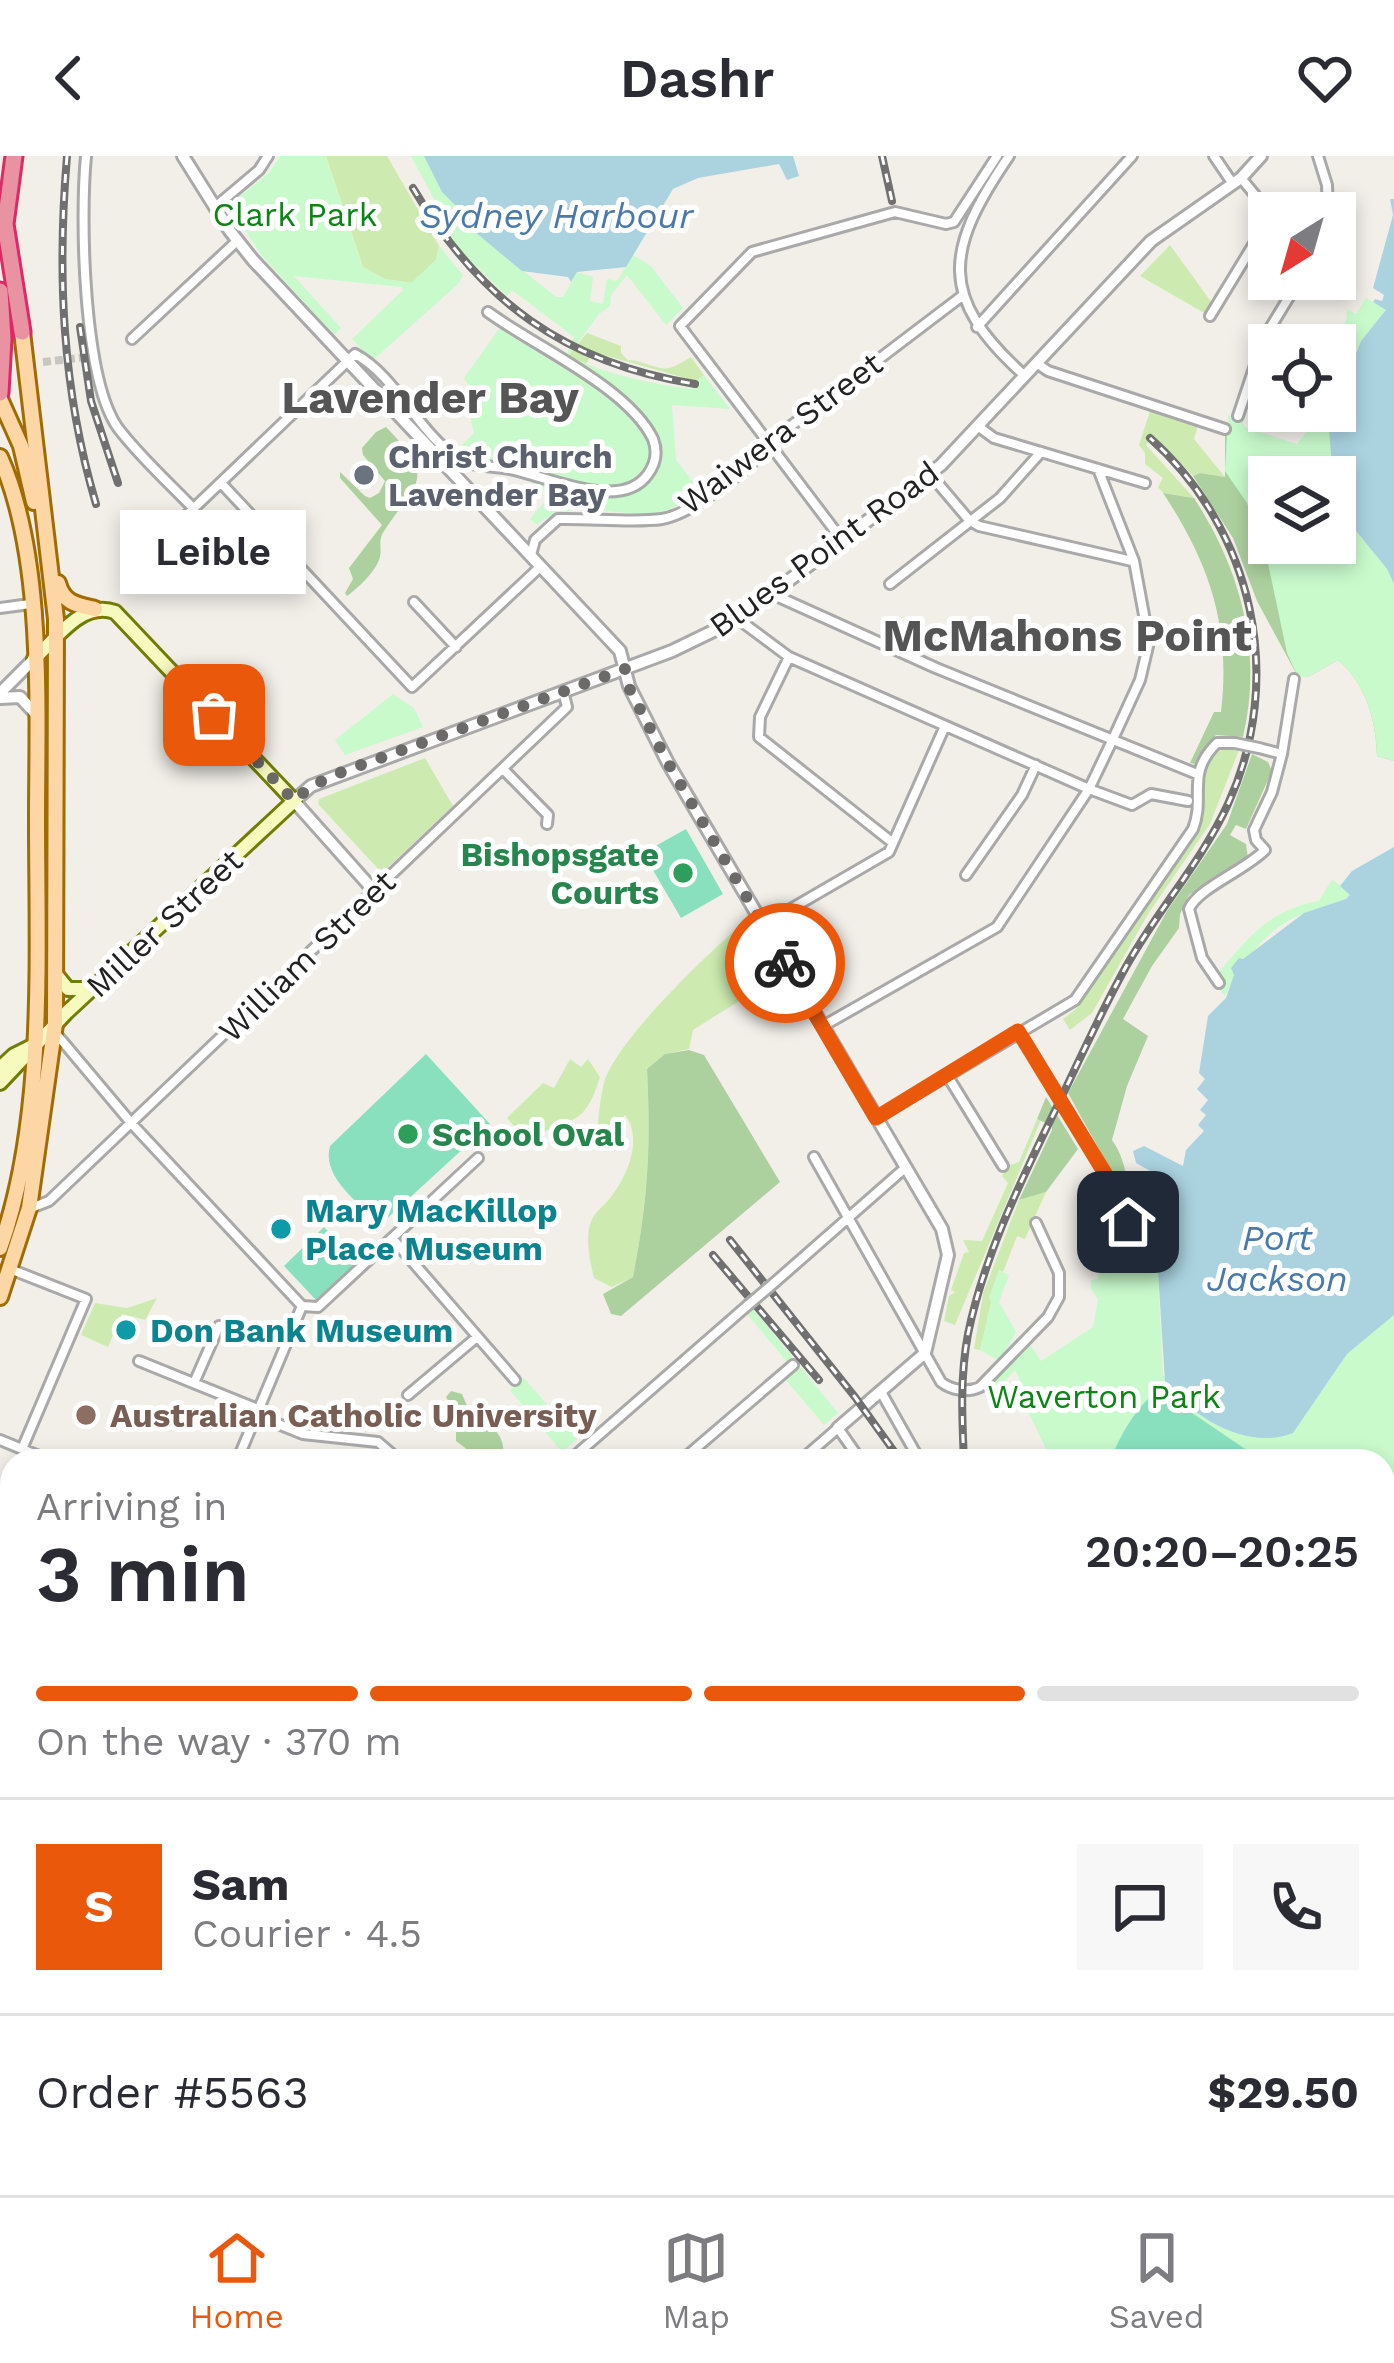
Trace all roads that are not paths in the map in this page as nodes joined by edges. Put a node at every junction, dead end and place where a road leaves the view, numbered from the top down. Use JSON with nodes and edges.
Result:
{"nodes":[{"id":1,"x":18,"y":156,"type":"edge"},
{"id":2,"x":86,"y":156,"type":"edge"},
{"id":3,"x":183,"y":156,"type":"edge"},
{"id":4,"x":268,"y":156,"type":"edge"},
{"id":5,"x":997,"y":156,"type":"edge"},
{"id":6,"x":1009,"y":156,"type":"edge"},
{"id":7,"x":1132,"y":156,"type":"edge"},
{"id":8,"x":1214,"y":156,"type":"edge"},
{"id":9,"x":1261,"y":156,"type":"edge"},
{"id":10,"x":1318,"y":156,"type":"edge"},
{"id":11,"x":1237,"y":181,"type":"junction"},
{"id":12,"x":1327,"y":192,"type":"edge"},
{"id":13,"x":1248,"y":193,"type":"edge"},
{"id":14,"x":215,"y":207,"type":"junction"},
{"id":15,"x":3,"y":231,"type":"edge"},
{"id":16,"x":238,"y":241,"type":"junction"},
{"id":17,"x":1248,"y":252,"type":"edge"},
{"id":18,"x":0,"y":291,"type":"edge"},
{"id":19,"x":962,"y":296,"type":"junction"},
{"id":20,"x":1287,"y":300,"type":"edge"},
{"id":21,"x":488,"y":312,"type":"dead end"},
{"id":22,"x":1210,"y":316,"type":"dead end"},
{"id":23,"x":977,"y":328,"type":"junction"},
{"id":24,"x":22,"y":332,"type":"junction"},
{"id":25,"x":131,"y":339,"type":"dead end"},
{"id":26,"x":348,"y":363,"type":"junction"},
{"id":27,"x":1038,"y":364,"type":"junction"},
{"id":28,"x":1026,"y":377,"type":"junction"},
{"id":29,"x":0,"y":396,"type":"edge"},
{"id":30,"x":1238,"y":416,"type":"dead end"},
{"id":31,"x":979,"y":427,"type":"junction"},
{"id":32,"x":1225,"y":429,"type":"dead end"},
{"id":33,"x":770,"y":446,"type":"junction"},
{"id":34,"x":1041,"y":452,"type":"junction"},
{"id":35,"x":0,"y":457,"type":"edge"},
{"id":36,"x":1098,"y":469,"type":"junction"},
{"id":37,"x":930,"y":474,"type":"junction"},
{"id":38,"x":221,"y":483,"type":"junction"},
{"id":39,"x":1145,"y":483,"type":"dead end"},
{"id":40,"x":0,"y":488,"type":"edge"},
{"id":41,"x":194,"y":509,"type":"junction"},
{"id":42,"x":20,"y":511,"type":"junction"},
{"id":43,"x":969,"y":520,"type":"junction"},
{"id":44,"x":171,"y":530,"type":"dead end"},
{"id":45,"x":843,"y":541,"type":"junction"},
{"id":46,"x":530,"y":556,"type":"junction"},
{"id":47,"x":1134,"y":561,"type":"junction"},
{"id":48,"x":51,"y":567,"type":"junction"},
{"id":49,"x":540,"y":567,"type":"junction"},
{"id":50,"x":890,"y":584,"type":"dead end"},
{"id":51,"x":772,"y":594,"type":"junction"},
{"id":52,"x":414,"y":602,"type":"dead end"},
{"id":53,"x":30,"y":604,"type":"junction"},
{"id":54,"x":0,"y":608,"type":"edge"},
{"id":55,"x":101,"y":609,"type":"junction"},
{"id":56,"x":738,"y":619,"type":"junction"},
{"id":57,"x":54,"y":641,"type":"junction"},
{"id":58,"x":456,"y":646,"type":"junction"},
{"id":59,"x":789,"y":657,"type":"junction"},
{"id":60,"x":34,"y":659,"type":"junction"},
{"id":61,"x":625,"y":669,"type":"junction"},
{"id":62,"x":1294,"y":679,"type":"dead end"},
{"id":63,"x":563,"y":691,"type":"junction"},
{"id":64,"x":0,"y":695,"type":"edge"},
{"id":65,"x":36,"y":716,"type":"junction"},
{"id":66,"x":945,"y":726,"type":"junction"},
{"id":67,"x":1112,"y":741,"type":"junction"},
{"id":68,"x":1282,"y":754,"type":"junction"},
{"id":69,"x":1036,"y":765,"type":"junction"},
{"id":70,"x":503,"y":769,"type":"junction"},
{"id":71,"x":1197,"y":774,"type":"junction"},
{"id":72,"x":1089,"y":788,"type":"junction"},
{"id":73,"x":1188,"y":800,"type":"dead end"},
{"id":74,"x":294,"y":801,"type":"junction"},
{"id":75,"x":547,"y":824,"type":"dead end"},
{"id":76,"x":893,"y":843,"type":"junction"},
{"id":77,"x":966,"y":874,"type":"dead end"},
{"id":78,"x":375,"y":892,"type":"junction"},
{"id":79,"x":763,"y":925,"type":"junction"},
{"id":80,"x":53,"y":968,"type":"junction"},
{"id":81,"x":1219,"y":983,"type":"dead end"},
{"id":82,"x":93,"y":989,"type":"junction"},
{"id":83,"x":55,"y":1024,"type":"junction"},
{"id":84,"x":823,"y":1026,"type":"junction"},
{"id":85,"x":1018,"y":1031,"type":"junction"},
{"id":86,"x":34,"y":1046,"type":"junction"},
{"id":87,"x":0,"y":1068,"type":"edge"},
{"id":88,"x":947,"y":1075,"type":"junction"},
{"id":89,"x":0,"y":1083,"type":"edge"},
{"id":90,"x":876,"y":1118,"type":"junction"},
{"id":91,"x":132,"y":1124,"type":"junction"},
{"id":92,"x":814,"y":1156,"type":"dead end"},
{"id":93,"x":478,"y":1158,"type":"dead end"},
{"id":94,"x":1003,"y":1166,"type":"dead end"},
{"id":95,"x":905,"y":1168,"type":"junction"},
{"id":96,"x":29,"y":1208,"type":"junction"},
{"id":97,"x":848,"y":1218,"type":"junction"},
{"id":98,"x":1036,"y":1223,"type":"dead end"},
{"id":99,"x":392,"y":1238,"type":"junction"},
{"id":100,"x":1142,"y":1246,"type":"dead end"},
{"id":101,"x":0,"y":1248,"type":"edge"},
{"id":102,"x":10,"y":1269,"type":"junction"},
{"id":103,"x":0,"y":1297,"type":"edge"},
{"id":104,"x":302,"y":1306,"type":"junction"},
{"id":105,"x":219,"y":1326,"type":"dead end"},
{"id":106,"x":477,"y":1336,"type":"junction"},
{"id":107,"x":925,"y":1353,"type":"junction"},
{"id":108,"x":139,"y":1361,"type":"dead end"},
{"id":109,"x":793,"y":1364,"type":"dead end"},
{"id":110,"x":515,"y":1380,"type":"dead end"},
{"id":111,"x":194,"y":1384,"type":"junction"},
{"id":112,"x":881,"y":1392,"type":"junction"},
{"id":113,"x":408,"y":1395,"type":"dead end"},
{"id":114,"x":259,"y":1413,"type":"junction"},
{"id":115,"x":838,"y":1428,"type":"junction"},
{"id":116,"x":0,"y":1440,"type":"edge"},
{"id":117,"x":22,"y":1449,"type":"joint"},
{"id":118,"x":242,"y":1449,"type":"edge"},
{"id":119,"x":386,"y":1449,"type":"edge"},
{"id":120,"x":582,"y":1449,"type":"edge"},
{"id":121,"x":695,"y":1449,"type":"edge"},
{"id":122,"x":814,"y":1449,"type":"edge"},
{"id":123,"x":853,"y":1449,"type":"edge"},
{"id":124,"x":913,"y":1449,"type":"edge"}],
"edges":[{"from":1,"to":15,"type":"highway"},
{"from":1,"to":24,"type":"street"},
{"from":2,"to":41,"type":"street"},
{"from":3,"to":14,"type":"street"},
{"from":4,"to":14,"type":"street"},
{"from":5,"to":33,"type":"street"},
{"from":6,"to":19,"type":"street"},
{"from":7,"to":23,"type":"street"},
{"from":8,"to":11,"type":"street"},
{"from":9,"to":11,"type":"street","name":"Blues Point Road"},
{"from":10,"to":12,"type":"street"},
{"from":11,"to":13,"type":"street"},
{"from":11,"to":27,"type":"street","name":"Blues Point Road"},
{"from":14,"to":16,"type":"street"},
{"from":15,"to":24,"type":"highway"},
{"from":16,"to":25,"type":"street"},
{"from":16,"to":26,"type":"street"},
{"from":17,"to":22,"type":"street"},
{"from":18,"to":29,"type":"highway"},
{"from":19,"to":23,"type":"street"},
{"from":19,"to":33,"type":"street","name":"Waiwera Street"},
{"from":20,"to":30,"type":"street"},
{"from":21,"to":26,"type":"street"},
{"from":23,"to":28,"type":"street"},
{"from":24,"to":48,"type":"main road"},
{"from":26,"to":38,"type":"street"},
{"from":26,"to":46,"type":"street"},
{"from":27,"to":28,"type":"street","name":"Blues Point Road"},
{"from":27,"to":32,"type":"street"},
{"from":28,"to":31,"type":"street","name":"Blues Point Road"},
{"from":29,"to":57,"type":"main road"},
{"from":31,"to":34,"type":"street"},
{"from":31,"to":37,"type":"street","name":"Blues Point Road"},
{"from":33,"to":45,"type":"street"},
{"from":33,"to":46,"type":"street","name":"Waiwera Street"},
{"from":34,"to":36,"type":"street"},
{"from":34,"to":43,"type":"street"},
{"from":35,"to":42,"type":"main road"},
{"from":36,"to":39,"type":"street"},
{"from":36,"to":47,"type":"street"},
{"from":37,"to":43,"type":"street"},
{"from":37,"to":45,"type":"street","name":"Blues Point Road"},
{"from":38,"to":41,"type":"street"},
{"from":38,"to":58,"type":"street"},
{"from":40,"to":42,"type":"main road"},
{"from":41,"to":44,"type":"street"},
{"from":42,"to":53,"type":"main road"},
{"from":43,"to":47,"type":"street"},
{"from":43,"to":50,"type":"street"},
{"from":45,"to":51,"type":"street","name":"Blues Point Road"},
{"from":46,"to":49,"type":"street"},
{"from":47,"to":67,"type":"street"},
{"from":48,"to":55,"type":"main road"},
{"from":48,"to":57,"type":"main road"},
{"from":49,"to":58,"type":"street"},
{"from":49,"to":61,"type":"street"},
{"from":51,"to":56,"type":"street","name":"Blues Point Road"},
{"from":51,"to":67,"type":"street"},
{"from":52,"to":58,"type":"street"},
{"from":53,"to":54,"type":"street"},
{"from":53,"to":60,"type":"main road"},
{"from":55,"to":57,"type":"main road"},
{"from":55,"to":74,"type":"main road"},
{"from":56,"to":59,"type":"street"},
{"from":56,"to":61,"type":"street","name":"Blues Point Road"},
{"from":57,"to":60,"type":"main road"},
{"from":57,"to":80,"type":"main road"},
{"from":59,"to":66,"type":"street"},
{"from":59,"to":76,"type":"street"},
{"from":60,"to":64,"type":"street"},
{"from":60,"to":65,"type":"main road"},
{"from":61,"to":63,"type":"street","name":"Blues Point Road"},
{"from":61,"to":79,"type":"street"},
{"from":62,"to":68,"type":"street"},
{"from":63,"to":70,"type":"street","name":"William Street"},
{"from":63,"to":74,"type":"street","name":"Blues Point Road"},
{"from":64,"to":65,"type":"street"},
{"from":65,"to":86,"type":"main road"},
{"from":66,"to":69,"type":"street"},
{"from":66,"to":76,"type":"street"},
{"from":67,"to":71,"type":"street"},
{"from":67,"to":72,"type":"street"},
{"from":68,"to":71,"type":"street","bridge":true},
{"from":68,"to":81,"type":"street"},
{"from":69,"to":72,"type":"street"},
{"from":69,"to":77,"type":"street"},
{"from":70,"to":75,"type":"street"},
{"from":70,"to":78,"type":"street","name":"William Street"},
{"from":71,"to":85,"type":"street"},
{"from":72,"to":73,"type":"street"},
{"from":72,"to":84,"type":"street"},
{"from":74,"to":78,"type":"street"},
{"from":74,"to":82,"type":"main road","name":"Miller Street"},
{"from":76,"to":79,"type":"street"},
{"from":78,"to":91,"type":"street","name":"William Street"},
{"from":79,"to":84,"type":"street"},
{"from":80,"to":82,"type":"main road"},
{"from":80,"to":83,"type":"main road"},
{"from":82,"to":83,"type":"main road","name":"Miller Street"},
{"from":83,"to":86,"type":"main road","name":"Miller Street"},
{"from":83,"to":91,"type":"street"},
{"from":83,"to":96,"type":"main road"},
{"from":84,"to":90,"type":"street"},
{"from":85,"to":88,"type":"street"},
{"from":85,"to":100,"type":"street"},
{"from":86,"to":87,"type":"main road","name":"Miller Street"},
{"from":86,"to":89,"type":"main road","name":"Miller Street"},
{"from":86,"to":101,"type":"main road"},
{"from":88,"to":90,"type":"street"},
{"from":88,"to":94,"type":"street"},
{"from":90,"to":95,"type":"street"},
{"from":91,"to":96,"type":"street","name":"William Street"},
{"from":91,"to":104,"type":"street"},
{"from":92,"to":97,"type":"street"},
{"from":93,"to":99,"type":"street"},
{"from":95,"to":97,"type":"street"},
{"from":95,"to":107,"type":"street"},
{"from":96,"to":102,"type":"main road"},
{"from":97,"to":107,"type":"street"},
{"from":97,"to":120,"type":"street","bridge":true},
{"from":98,"to":107,"type":"street"},
{"from":99,"to":104,"type":"street"},
{"from":99,"to":106,"type":"street"},
{"from":102,"to":103,"type":"main road"},
{"from":102,"to":117,"type":"street"},
{"from":104,"to":114,"type":"street"},
{"from":105,"to":111,"type":"street"},
{"from":106,"to":110,"type":"street"},
{"from":106,"to":113,"type":"street"},
{"from":107,"to":112,"type":"street"},
{"from":108,"to":111,"type":"street"},
{"from":109,"to":121,"type":"street"},
{"from":111,"to":114,"type":"street"},
{"from":112,"to":115,"type":"street"},
{"from":112,"to":124,"type":"street"},
{"from":114,"to":118,"type":"street"},
{"from":114,"to":119,"type":"street"},
{"from":115,"to":122,"type":"street"},
{"from":115,"to":123,"type":"street"},
{"from":116,"to":117,"type":"street"}]}
